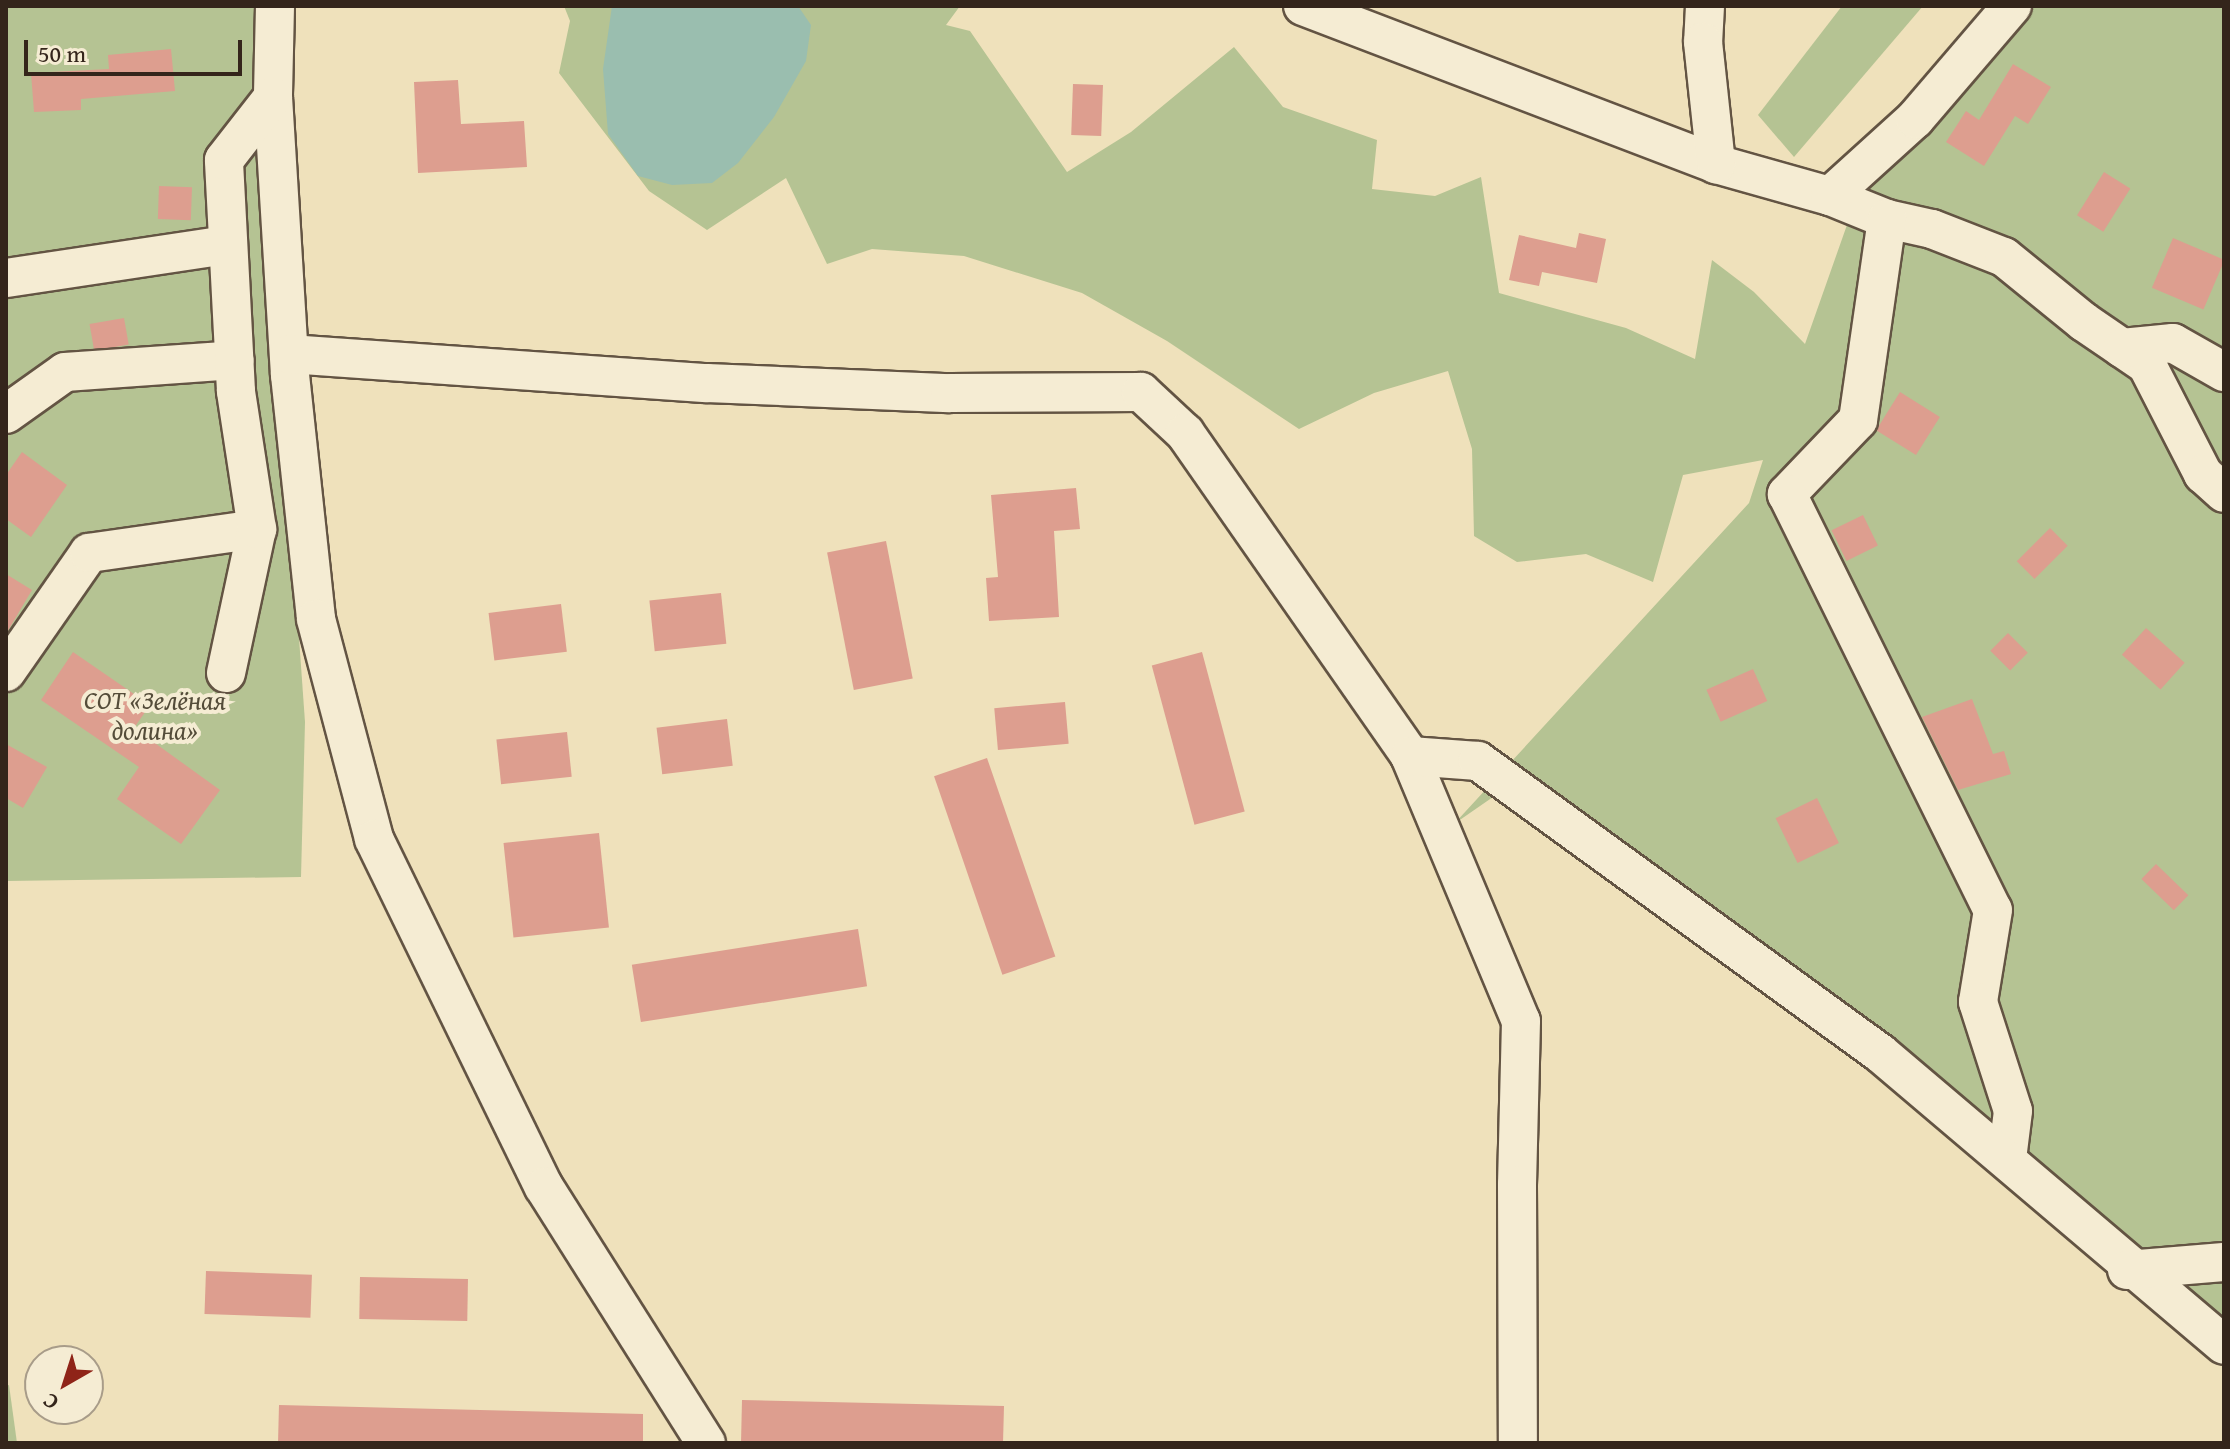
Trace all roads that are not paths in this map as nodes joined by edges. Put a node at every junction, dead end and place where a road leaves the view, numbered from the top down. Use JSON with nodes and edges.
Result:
{"nodes":[{"id":1,"x":275,"y":6,"type":"edge"},
{"id":2,"x":1303,"y":6,"type":"edge"},
{"id":3,"x":1705,"y":6,"type":"edge"},
{"id":4,"x":2012,"y":6,"type":"edge"},
{"id":5,"x":273,"y":97,"type":"junction"},
{"id":6,"x":1716,"y":164,"type":"junction"},
{"id":7,"x":1830,"y":196,"type":"junction"},
{"id":8,"x":1887,"y":219,"type":"junction"},
{"id":9,"x":228,"y":245,"type":"junction"},
{"id":10,"x":6,"y":278,"type":"edge"},
{"id":11,"x":2122,"y":348,"type":"junction"},
{"id":12,"x":289,"y":354,"type":"junction"},
{"id":13,"x":235,"y":360,"type":"junction"},
{"id":14,"x":2224,"y":372,"type":"edge"},
{"id":15,"x":6,"y":414,"type":"edge"},
{"id":16,"x":2224,"y":493,"type":"edge"},
{"id":17,"x":257,"y":529,"type":"junction"},
{"id":18,"x":6,"y":672,"type":"edge"},
{"id":19,"x":226,"y":673,"type":"dead end"},
{"id":20,"x":1410,"y":756,"type":"junction"},
{"id":21,"x":2007,"y":1159,"type":"junction"},
{"id":22,"x":2224,"y":1262,"type":"edge"},
{"id":23,"x":2130,"y":1270,"type":"junction"},
{"id":24,"x":2224,"y":1345,"type":"edge"},
{"id":25,"x":706,"y":1443,"type":"edge"},
{"id":26,"x":1518,"y":1443,"type":"edge"}],
"edges":[{"from":1,"to":5,"type":"street"},
{"from":2,"to":6,"type":"street"},
{"from":3,"to":6,"type":"street"},
{"from":4,"to":7,"type":"street"},
{"from":5,"to":9,"type":"street"},
{"from":5,"to":12,"type":"street"},
{"from":6,"to":7,"type":"street"},
{"from":7,"to":8,"type":"street"},
{"from":8,"to":11,"type":"street"},
{"from":8,"to":21,"type":"street"},
{"from":9,"to":10,"type":"street"},
{"from":9,"to":13,"type":"street"},
{"from":11,"to":14,"type":"street"},
{"from":11,"to":16,"type":"street"},
{"from":12,"to":20,"type":"street"},
{"from":12,"to":25,"type":"street"},
{"from":13,"to":15,"type":"street"},
{"from":13,"to":17,"type":"street"},
{"from":17,"to":18,"type":"street"},
{"from":17,"to":19,"type":"street"},
{"from":20,"to":21,"type":"street"},
{"from":20,"to":26,"type":"street"},
{"from":21,"to":23,"type":"street"},
{"from":22,"to":23,"type":"street"},
{"from":23,"to":24,"type":"street"}]}
